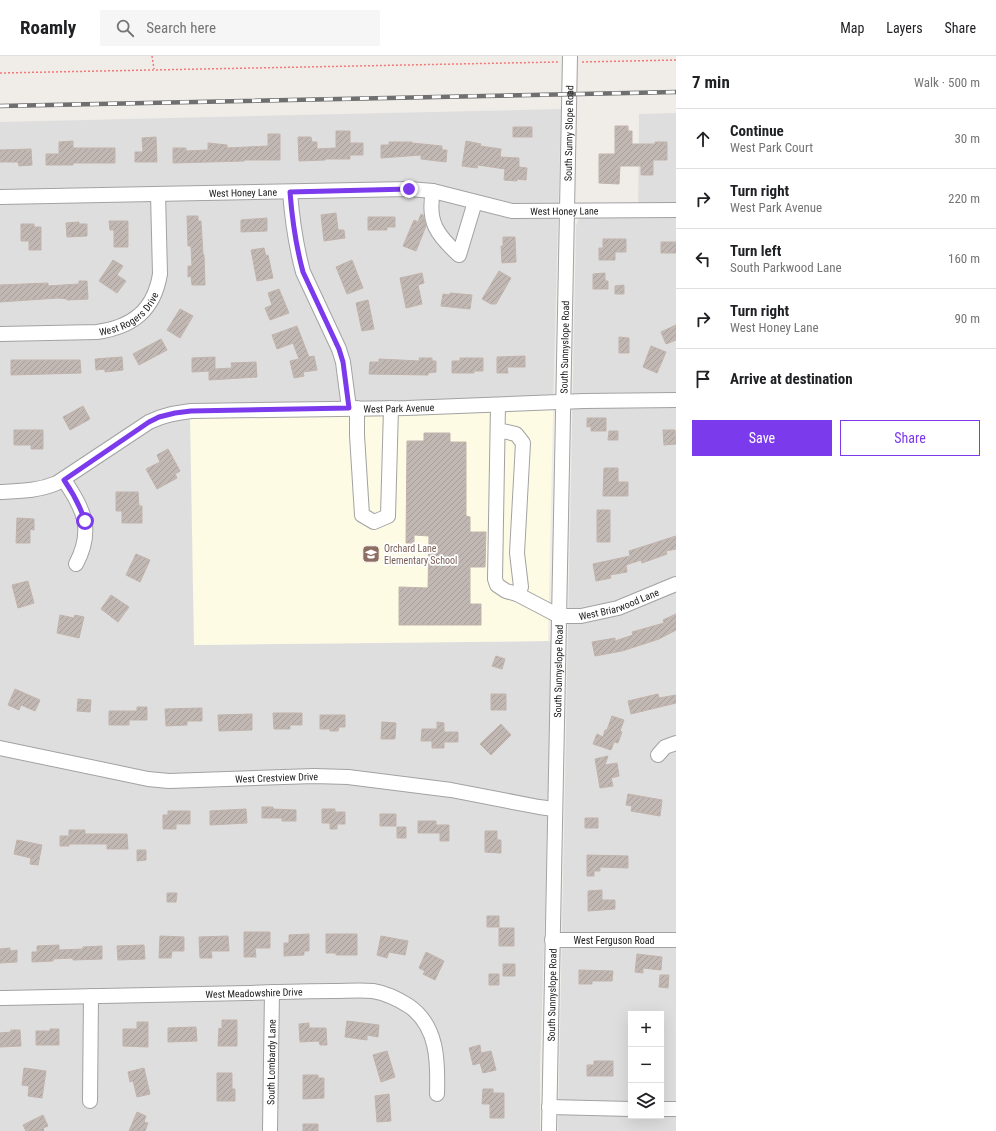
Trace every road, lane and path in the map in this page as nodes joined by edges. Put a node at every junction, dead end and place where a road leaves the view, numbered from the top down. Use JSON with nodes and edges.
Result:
{"nodes":[{"id":1,"x":152,"y":56,"type":"edge"},
{"id":2,"x":569,"y":60,"type":"edge"},
{"id":3,"x":676,"y":60,"type":"edge"},
{"id":4,"x":154,"y":69,"type":"junction"},
{"id":5,"x":0,"y":73,"type":"edge"},
{"id":6,"x":433,"y":191,"type":"junction"},
{"id":7,"x":290,"y":192,"type":"junction"},
{"id":8,"x":158,"y":194,"type":"junction"},
{"id":9,"x":0,"y":197,"type":"edge"},
{"id":10,"x":475,"y":202,"type":"junction"},
{"id":11,"x":676,"y":210,"type":"edge"},
{"id":12,"x":567,"y":211,"type":"junction"},
{"id":13,"x":0,"y":334,"type":"edge"},
{"id":14,"x":676,"y":400,"type":"edge"},
{"id":15,"x":563,"y":403,"type":"junction"},
{"id":16,"x":498,"y":405,"type":"junction"},
{"id":17,"x":353,"y":408,"type":"junction"},
{"id":18,"x":391,"y":408,"type":"junction"},
{"id":19,"x":500,"y":431,"type":"junction"},
{"id":20,"x":64,"y":480,"type":"junction"},
{"id":21,"x":0,"y":492,"type":"edge"},
{"id":22,"x":76,"y":564,"type":"dead end"},
{"id":23,"x":676,"y":584,"type":"edge"},
{"id":24,"x":517,"y":594,"type":"junction"},
{"id":25,"x":559,"y":616,"type":"junction"},
{"id":26,"x":676,"y":743,"type":"edge"},
{"id":27,"x":0,"y":748,"type":"edge"},
{"id":28,"x":658,"y":755,"type":"dead end"},
{"id":29,"x":554,"y":809,"type":"junction"},
{"id":30,"x":552,"y":940,"type":"junction"},
{"id":31,"x":676,"y":940,"type":"edge"},
{"id":32,"x":272,"y":992,"type":"junction"},
{"id":33,"x":91,"y":996,"type":"junction"},
{"id":34,"x":0,"y":998,"type":"edge"},
{"id":35,"x":437,"y":1094,"type":"dead end"},
{"id":36,"x":90,"y":1101,"type":"dead end"},
{"id":37,"x":549,"y":1107,"type":"junction"},
{"id":38,"x":628,"y":1109,"type":"edge"},
{"id":39,"x":664,"y":1109,"type":"edge"},
{"id":40,"x":676,"y":1109,"type":"edge"},
{"id":41,"x":270,"y":1131,"type":"edge"},
{"id":42,"x":549,"y":1131,"type":"edge"}],
"edges":[{"from":1,"to":4,"type":"path"},
{"from":2,"to":3,"type":"path"},
{"from":2,"to":4,"type":"path"},
{"from":2,"to":12,"type":"street","name":"South Sunny Slope Road"},
{"from":4,"to":5,"type":"path"},
{"from":6,"to":7,"type":"street","name":"West Honey Lane"},
{"from":6,"to":10,"type":"street","name":"West Honey Lane"},
{"from":6,"to":10,"type":"street"},
{"from":7,"to":8,"type":"street","name":"West Honey Lane"},
{"from":7,"to":17,"type":"street"},
{"from":8,"to":9,"type":"street","name":"West Honey Lane"},
{"from":8,"to":13,"type":"street","name":"West Rogers Drive"},
{"from":10,"to":12,"type":"street","name":"West Honey Lane"},
{"from":11,"to":12,"type":"street","name":"West Honey Lane"},
{"from":12,"to":15,"type":"street","name":"South Sunnyslope Road"},
{"from":14,"to":15,"type":"street","name":"West Park Avenue"},
{"from":15,"to":16,"type":"street","name":"West Park Avenue"},
{"from":15,"to":25,"type":"street","name":"South Sunnyslope Road"},
{"from":16,"to":18,"type":"street","name":"West Park Avenue"},
{"from":16,"to":19,"type":"street"},
{"from":17,"to":18,"type":"street","name":"West Park Avenue"},
{"from":17,"to":18,"type":"street"},
{"from":17,"to":20,"type":"street","name":"West Park Avenue"},
{"from":19,"to":24,"type":"street"},
{"from":19,"to":24,"type":"street"},
{"from":20,"to":21,"type":"street","name":"West Park Avenue"},
{"from":20,"to":22,"type":"street"},
{"from":23,"to":25,"type":"street","name":"West Briarwood Lane"},
{"from":24,"to":25,"type":"street"},
{"from":25,"to":29,"type":"street","name":"South Sunnyslope Road"},
{"from":26,"to":28,"type":"street"},
{"from":27,"to":29,"type":"street","name":"West Crestview Drive"},
{"from":29,"to":30,"type":"street","name":"South Sunnyslope Road"},
{"from":30,"to":31,"type":"street","name":"West Ferguson Road"},
{"from":30,"to":37,"type":"street","name":"South Sunnyslope Road"},
{"from":32,"to":33,"type":"street","name":"West Meadowshire Drive"},
{"from":32,"to":35,"type":"street","name":"West Meadowshire Drive"},
{"from":32,"to":41,"type":"street","name":"South Lombardy Lane"},
{"from":33,"to":34,"type":"street","name":"West Meadowshire Drive"},
{"from":33,"to":36,"type":"street"},
{"from":37,"to":38,"type":"street"},
{"from":37,"to":42,"type":"street","name":"South Sunnyslope Road"},
{"from":39,"to":40,"type":"street"}]}
